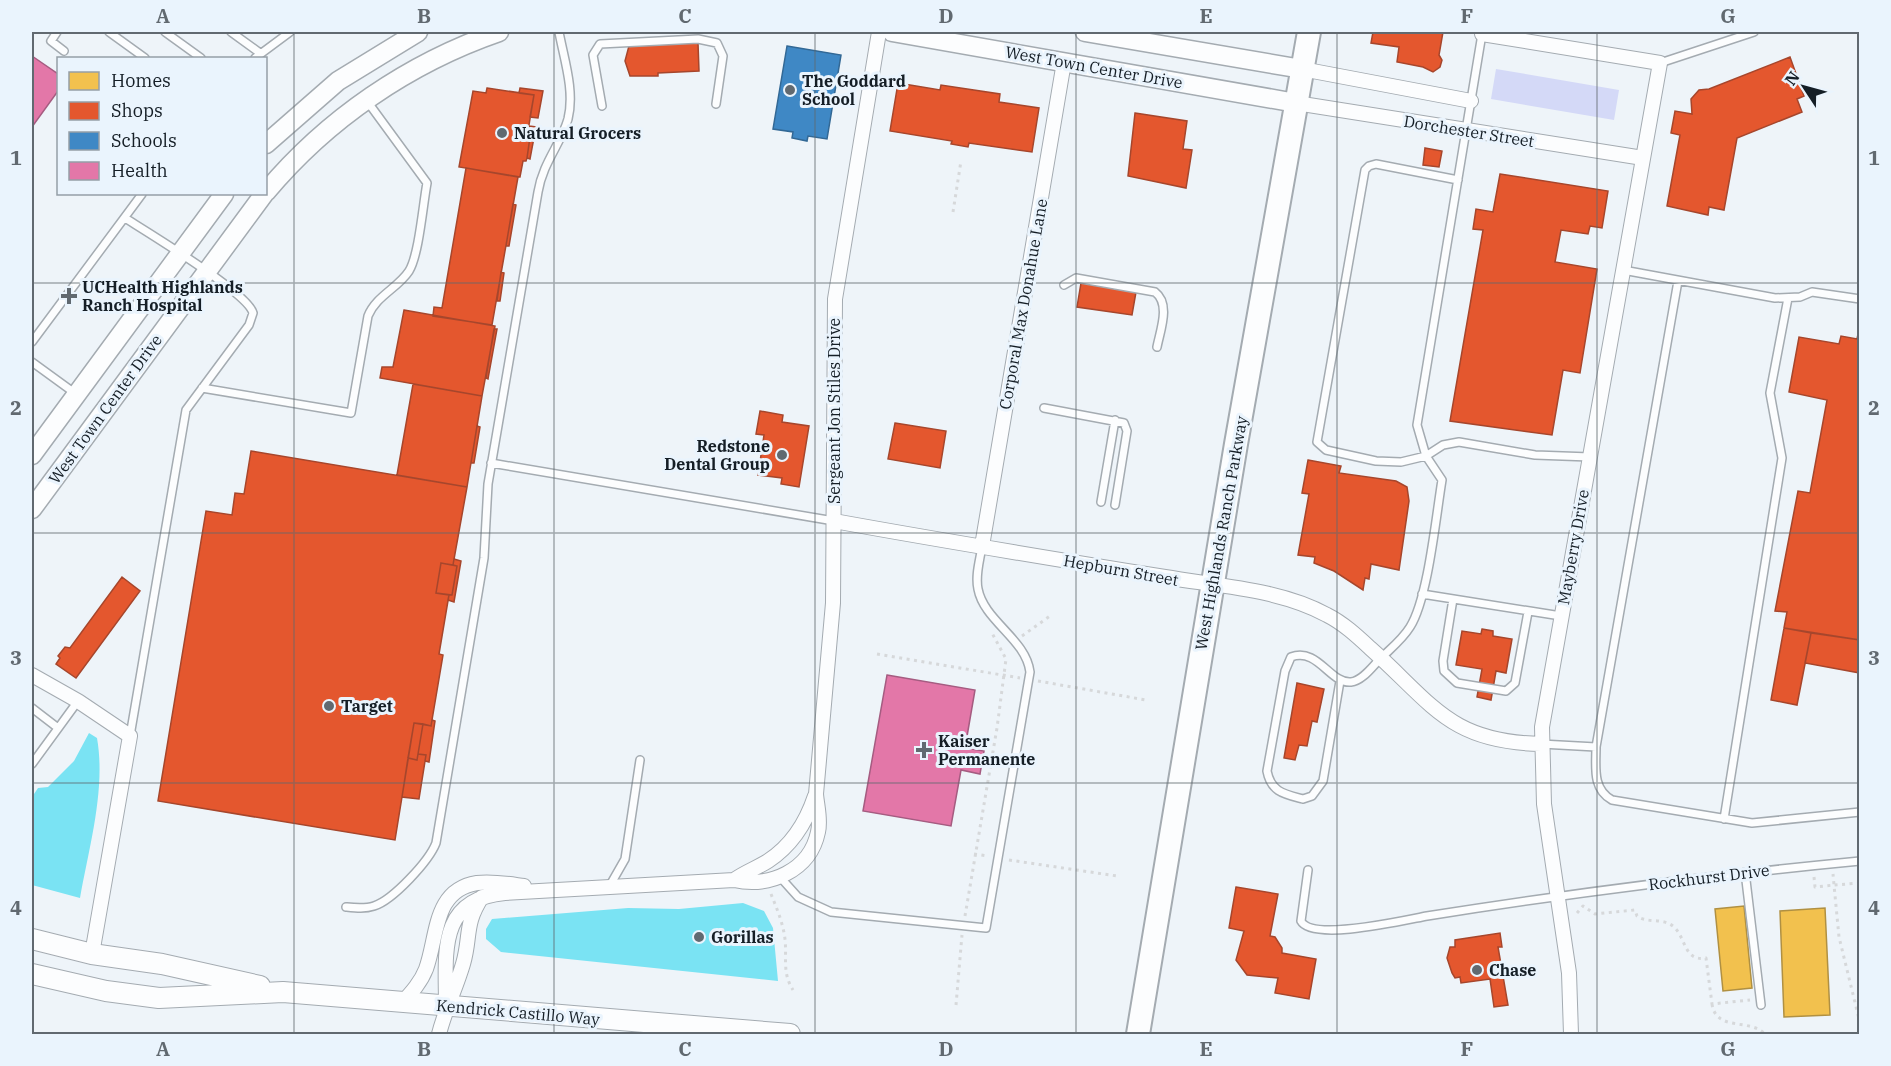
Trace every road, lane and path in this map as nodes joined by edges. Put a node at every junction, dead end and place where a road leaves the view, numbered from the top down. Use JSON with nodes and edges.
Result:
{"nodes":[{"id":1,"x":57,"y":32,"type":"edge"},
{"id":2,"x":108,"y":32,"type":"edge"},
{"id":3,"x":165,"y":32,"type":"edge"},
{"id":4,"x":231,"y":32,"type":"edge"},
{"id":5,"x":290,"y":32,"type":"edge"},
{"id":6,"x":418,"y":32,"type":"edge"},
{"id":7,"x":499,"y":32,"type":"edge"},
{"id":8,"x":559,"y":32,"type":"edge"},
{"id":9,"x":879,"y":32,"type":"edge"},
{"id":10,"x":892,"y":32,"type":"edge"},
{"id":11,"x":1085,"y":32,"type":"edge"},
{"id":12,"x":1309,"y":32,"type":"edge"},
{"id":13,"x":1754,"y":32,"type":"edge"},
{"id":14,"x":1482,"y":33,"type":"edge"},
{"id":15,"x":64,"y":51,"type":"dead end"},
{"id":16,"x":258,"y":56,"type":"edge"},
{"id":17,"x":144,"y":57,"type":"edge"},
{"id":18,"x":200,"y":57,"type":"edge"},
{"id":19,"x":1064,"y":62,"type":"junction"},
{"id":20,"x":1660,"y":63,"type":"junction"},
{"id":21,"x":1302,"y":69,"type":"junction"},
{"id":22,"x":366,"y":100,"type":"junction"},
{"id":23,"x":1471,"y":101,"type":"junction"},
{"id":24,"x":1296,"y":103,"type":"junction"},
{"id":25,"x":716,"y":104,"type":"dead end"},
{"id":26,"x":602,"y":106,"type":"dead end"},
{"id":27,"x":1466,"y":130,"type":"junction"},
{"id":28,"x":267,"y":143,"type":"edge"},
{"id":29,"x":1643,"y":158,"type":"junction"},
{"id":30,"x":961,"y":161,"type":"dead end"},
{"id":31,"x":1458,"y":180,"type":"junction"},
{"id":32,"x":267,"y":191,"type":"edge"},
{"id":33,"x":141,"y":195,"type":"edge"},
{"id":34,"x":223,"y":195,"type":"edge"},
{"id":35,"x":263,"y":195,"type":"edge"},
{"id":36,"x":953,"y":212,"type":"dead end"},
{"id":37,"x":125,"y":218,"type":"junction"},
{"id":38,"x":180,"y":253,"type":"junction"},
{"id":39,"x":1623,"y":270,"type":"junction"},
{"id":40,"x":206,"y":271,"type":"junction"},
{"id":41,"x":1678,"y":281,"type":"junction"},
{"id":42,"x":1064,"y":285,"type":"dead end"},
{"id":43,"x":1788,"y":298,"type":"junction"},
{"id":44,"x":1860,"y":300,"type":"edge"},
{"id":45,"x":32,"y":342,"type":"edge"},
{"id":46,"x":1157,"y":347,"type":"dead end"},
{"id":47,"x":32,"y":363,"type":"edge"},
{"id":48,"x":202,"y":388,"type":"junction"},
{"id":49,"x":76,"y":395,"type":"junction"},
{"id":50,"x":1044,"y":408,"type":"dead end"},
{"id":51,"x":1115,"y":420,"type":"junction"},
{"id":52,"x":32,"y":455,"type":"edge"},
{"id":53,"x":1426,"y":456,"type":"junction"},
{"id":54,"x":1590,"y":457,"type":"junction"},
{"id":55,"x":491,"y":463,"type":"junction"},
{"id":56,"x":1101,"y":502,"type":"dead end"},
{"id":57,"x":1115,"y":505,"type":"dead end"},
{"id":58,"x":32,"y":509,"type":"edge"},
{"id":59,"x":834,"y":521,"type":"junction"},
{"id":60,"x":982,"y":546,"type":"junction"},
{"id":61,"x":1212,"y":585,"type":"junction"},
{"id":62,"x":1422,"y":594,"type":"junction"},
{"id":63,"x":1453,"y":599,"type":"junction"},
{"id":64,"x":1528,"y":612,"type":"junction"},
{"id":65,"x":1561,"y":615,"type":"junction"},
{"id":66,"x":1050,"y":616,"type":"dead end"},
{"id":67,"x":990,"y":629,"type":"dead end"},
{"id":68,"x":1014,"y":642,"type":"junction"},
{"id":69,"x":1002,"y":652,"type":"junction"},
{"id":70,"x":877,"y":654,"type":"dead end"},
{"id":71,"x":1381,"y":658,"type":"junction"},
{"id":72,"x":32,"y":675,"type":"edge"},
{"id":73,"x":1004,"y":676,"type":"junction"},
{"id":74,"x":1030,"y":679,"type":"junction"},
{"id":75,"x":1340,"y":681,"type":"junction"},
{"id":76,"x":1146,"y":700,"type":"dead end"},
{"id":77,"x":78,"y":701,"type":"junction"},
{"id":78,"x":32,"y":708,"type":"edge"},
{"id":79,"x":58,"y":728,"type":"junction"},
{"id":80,"x":130,"y":736,"type":"junction"},
{"id":81,"x":1541,"y":744,"type":"junction"},
{"id":82,"x":1596,"y":747,"type":"junction"},
{"id":83,"x":640,"y":760,"type":"dead end"},
{"id":84,"x":32,"y":764,"type":"edge"},
{"id":85,"x":816,"y":794,"type":"junction"},
{"id":86,"x":1860,"y":812,"type":"edge"},
{"id":87,"x":1724,"y":819,"type":"junction"},
{"id":88,"x":974,"y":854,"type":"junction"},
{"id":89,"x":999,"y":858,"type":"junction"},
{"id":90,"x":1860,"y":861,"type":"edge"},
{"id":91,"x":1832,"y":864,"type":"junction"},
{"id":92,"x":1812,"y":866,"type":"junction"},
{"id":93,"x":1308,"y":870,"type":"dead end"},
{"id":94,"x":1745,"y":872,"type":"junction"},
{"id":95,"x":1117,"y":876,"type":"dead end"},
{"id":96,"x":734,"y":880,"type":"junction"},
{"id":97,"x":774,"y":880,"type":"junction"},
{"id":98,"x":1860,"y":883,"type":"edge"},
{"id":99,"x":1834,"y":885,"type":"junction"},
{"id":100,"x":609,"y":887,"type":"junction"},
{"id":101,"x":565,"y":890,"type":"junction"},
{"id":102,"x":1558,"y":895,"type":"junction"},
{"id":103,"x":346,"y":907,"type":"dead end"},
{"id":104,"x":1577,"y":913,"type":"dead end"},
{"id":105,"x":964,"y":926,"type":"junction"},
{"id":106,"x":32,"y":939,"type":"edge"},
{"id":107,"x":92,"y":954,"type":"junction"},
{"id":108,"x":32,"y":974,"type":"edge"},
{"id":109,"x":793,"y":990,"type":"dead end"},
{"id":110,"x":283,"y":992,"type":"junction"},
{"id":111,"x":1761,"y":1002,"type":"joint"},
{"id":112,"x":402,"y":1003,"type":"junction"},
{"id":113,"x":1712,"y":1004,"type":"junction"},
{"id":114,"x":956,"y":1005,"type":"dead end"},
{"id":115,"x":446,"y":1006,"type":"junction"},
{"id":116,"x":1860,"y":1023,"type":"edge"},
{"id":117,"x":439,"y":1035,"type":"edge"},
{"id":118,"x":790,"y":1035,"type":"edge"},
{"id":119,"x":1138,"y":1035,"type":"edge"},
{"id":120,"x":1571,"y":1035,"type":"edge"},
{"id":121,"x":1765,"y":1035,"type":"edge"}],
"edges":[{"from":1,"to":15,"type":"lane"},
{"from":2,"to":17,"type":"lane"},
{"from":3,"to":18,"type":"lane"},
{"from":4,"to":16,"type":"lane"},
{"from":5,"to":16,"type":"lane"},
{"from":6,"to":28,"type":"street"},
{"from":7,"to":22,"type":"street","name":"West Town Center Drive"},
{"from":8,"to":55,"type":"lane"},
{"from":9,"to":59,"type":"street","name":"Sergeant Jon Stiles Drive"},
{"from":10,"to":19,"type":"street","name":"West Town Center Drive"},
{"from":11,"to":21,"type":"street","name":"West Town Center Drive"},
{"from":12,"to":21,"type":"main road","name":"West Highlands Ranch Parkway"},
{"from":13,"to":20,"type":"lane"},
{"from":14,"to":20,"type":"street"},
{"from":14,"to":23,"type":"lane"},
{"from":19,"to":24,"type":"street","name":"West Town Center Drive"},
{"from":19,"to":60,"type":"street","name":"Corporal Max Donahue Lane"},
{"from":20,"to":29,"type":"street","name":"Mayberry Drive"},
{"from":21,"to":23,"type":"street","name":"Dorchester Street"},
{"from":21,"to":24,"type":"main road","name":"West Highlands Ranch Parkway"},
{"from":22,"to":32,"type":"street","name":"West Town Center Drive"},
{"from":22,"to":48,"type":"lane"},
{"from":23,"to":27,"type":"lane"},
{"from":24,"to":27,"type":"street","name":"Dorchester Street"},
{"from":24,"to":61,"type":"main road","name":"West Highlands Ranch Parkway"},
{"from":25,"to":26,"type":"lane"},
{"from":27,"to":29,"type":"street","name":"Dorchester Street"},
{"from":27,"to":31,"type":"lane"},
{"from":29,"to":39,"type":"street","name":"Mayberry Drive"},
{"from":30,"to":36,"type":"path"},
{"from":31,"to":53,"type":"lane"},
{"from":31,"to":53,"type":"lane"},
{"from":33,"to":37,"type":"lane"},
{"from":34,"to":38,"type":"street","name":"West Town Center Drive"},
{"from":35,"to":40,"type":"street","name":"West Town Center Drive"},
{"from":37,"to":38,"type":"lane"},
{"from":37,"to":45,"type":"lane"},
{"from":38,"to":40,"type":"lane"},
{"from":38,"to":49,"type":"street","name":"West Town Center Drive"},
{"from":39,"to":41,"type":"lane"},
{"from":39,"to":54,"type":"street","name":"Mayberry Drive"},
{"from":40,"to":48,"type":"lane"},
{"from":40,"to":58,"type":"street","name":"West Town Center Drive"},
{"from":41,"to":43,"type":"lane"},
{"from":41,"to":82,"type":"lane"},
{"from":42,"to":46,"type":"lane"},
{"from":43,"to":44,"type":"lane"},
{"from":43,"to":87,"type":"lane"},
{"from":47,"to":49,"type":"lane"},
{"from":48,"to":80,"type":"lane"},
{"from":49,"to":52,"type":"street","name":"West Town Center Drive"},
{"from":50,"to":51,"type":"lane"},
{"from":51,"to":56,"type":"lane"},
{"from":51,"to":57,"type":"lane"},
{"from":53,"to":54,"type":"lane"},
{"from":53,"to":62,"type":"lane"},
{"from":54,"to":65,"type":"street","name":"Mayberry Drive"},
{"from":55,"to":59,"type":"lane"},
{"from":55,"to":103,"type":"lane"},
{"from":59,"to":60,"type":"street","name":"Hepburn Street"},
{"from":59,"to":85,"type":"street","name":"Sergeant Jon Stiles Drive"},
{"from":60,"to":61,"type":"street","name":"Hepburn Street"},
{"from":60,"to":68,"type":"lane"},
{"from":61,"to":71,"type":"street","name":"Hepburn Street"},
{"from":61,"to":119,"type":"main road","name":"West Highlands Ranch Parkway"},
{"from":62,"to":63,"type":"lane"},
{"from":62,"to":71,"type":"lane"},
{"from":63,"to":64,"type":"lane"},
{"from":63,"to":64,"type":"lane"},
{"from":64,"to":65,"type":"lane"},
{"from":65,"to":81,"type":"street","name":"Mayberry Drive"},
{"from":66,"to":68,"type":"path"},
{"from":67,"to":69,"type":"path"},
{"from":68,"to":69,"type":"path"},
{"from":68,"to":74,"type":"lane"},
{"from":69,"to":73,"type":"path"},
{"from":70,"to":73,"type":"path"},
{"from":71,"to":75,"type":"lane"},
{"from":71,"to":81,"type":"street","name":"Hepburn Street"},
{"from":72,"to":77,"type":"street"},
{"from":73,"to":74,"type":"path"},
{"from":73,"to":88,"type":"path"},
{"from":74,"to":76,"type":"path"},
{"from":74,"to":89,"type":"lane"},
{"from":75,"to":75,"type":"lane"},
{"from":77,"to":79,"type":"lane"},
{"from":77,"to":80,"type":"street"},
{"from":78,"to":79,"type":"lane"},
{"from":79,"to":84,"type":"lane"},
{"from":80,"to":107,"type":"street"},
{"from":81,"to":82,"type":"lane"},
{"from":81,"to":102,"type":"street","name":"Mayberry Drive"},
{"from":82,"to":87,"type":"lane"},
{"from":83,"to":100,"type":"lane"},
{"from":85,"to":96,"type":"street","name":"Sergeant Jon Stiles Drive"},
{"from":85,"to":97,"type":"street","name":"Sergeant Jon Stiles Drive"},
{"from":86,"to":87,"type":"lane"},
{"from":88,"to":89,"type":"path"},
{"from":88,"to":105,"type":"path"},
{"from":89,"to":95,"type":"path"},
{"from":89,"to":105,"type":"lane"},
{"from":90,"to":91,"type":"lane","name":"Rockhurst Drive"},
{"from":91,"to":92,"type":"lane","name":"Rockhurst Drive"},
{"from":91,"to":99,"type":"path"},
{"from":92,"to":94,"type":"lane","name":"Rockhurst Drive"},
{"from":92,"to":99,"type":"path"},
{"from":93,"to":102,"type":"lane","name":"Rockhurst Drive"},
{"from":94,"to":102,"type":"lane","name":"Rockhurst Drive"},
{"from":94,"to":111,"type":"lane"},
{"from":96,"to":97,"type":"street","name":"Sergeant Jon Stiles Drive"},
{"from":96,"to":100,"type":"street","name":"Sergeant Jon Stiles Drive"},
{"from":97,"to":105,"type":"lane"},
{"from":97,"to":109,"type":"path"},
{"from":98,"to":99,"type":"path"},
{"from":99,"to":116,"type":"path"},
{"from":100,"to":101,"type":"street","name":"Sergeant Jon Stiles Drive"},
{"from":101,"to":112,"type":"street","name":"Sergeant Jon Stiles Drive"},
{"from":101,"to":115,"type":"street","name":"Sergeant Jon Stiles Drive"},
{"from":102,"to":120,"type":"street","name":"Mayberry Drive"},
{"from":104,"to":113,"type":"path"},
{"from":105,"to":114,"type":"path"},
{"from":106,"to":107,"type":"main road","name":"Kendrick Castillo Way"},
{"from":107,"to":110,"type":"main road","name":"Kendrick Castillo Way"},
{"from":108,"to":110,"type":"main road","name":"Kendrick Castillo Way"},
{"from":110,"to":112,"type":"main road","name":"Kendrick Castillo Way"},
{"from":111,"to":113,"type":"path"},
{"from":112,"to":115,"type":"main road","name":"Kendrick Castillo Way"},
{"from":113,"to":121,"type":"path"},
{"from":115,"to":117,"type":"street","name":"Sergeant Jon Stiles Drive"},
{"from":115,"to":118,"type":"main road","name":"Kendrick Castillo Way"}]}
